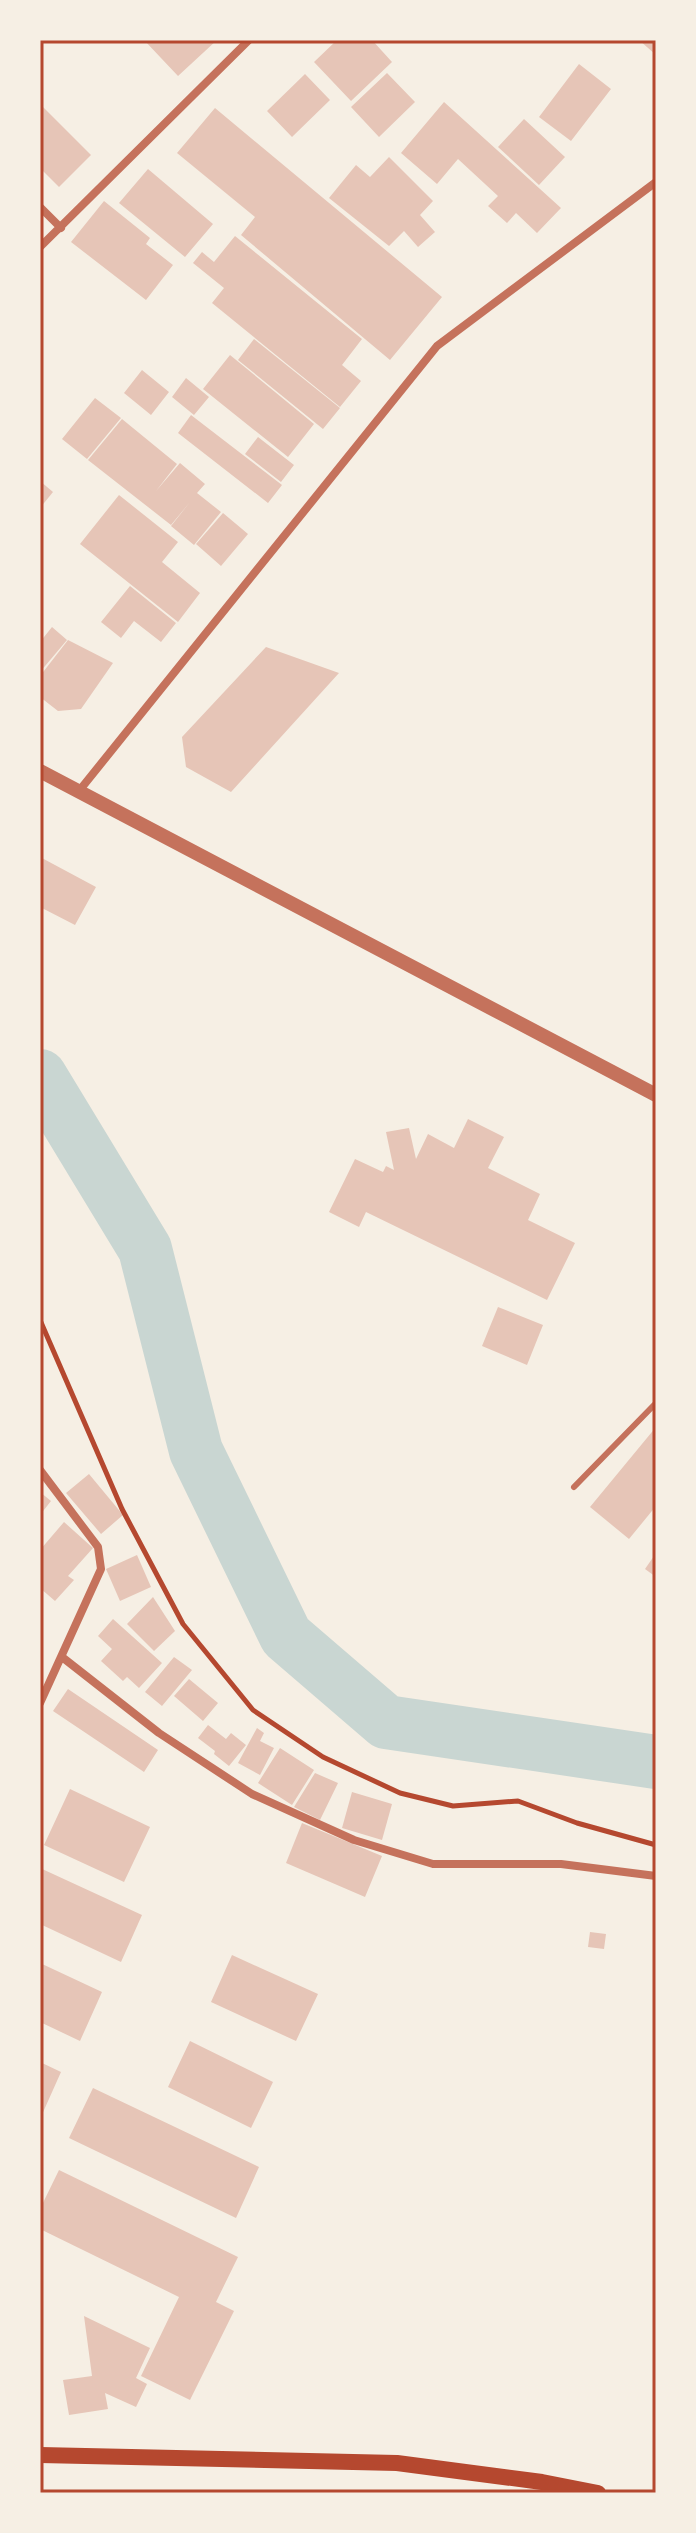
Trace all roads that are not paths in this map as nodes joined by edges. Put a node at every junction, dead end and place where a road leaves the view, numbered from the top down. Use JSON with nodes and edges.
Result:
{"nodes":[{"id":1,"x":249,"y":40,"type":"edge"},
{"id":2,"x":656,"y":182,"type":"edge"},
{"id":3,"x":40,"y":207,"type":"edge"},
{"id":4,"x":61,"y":228,"type":"junction"},
{"id":5,"x":40,"y":247,"type":"edge"},
{"id":6,"x":40,"y":771,"type":"edge"},
{"id":7,"x":79,"y":791,"type":"junction"},
{"id":8,"x":656,"y":1095,"type":"edge"},
{"id":9,"x":656,"y":1403,"type":"edge"},
{"id":10,"x":40,"y":1470,"type":"edge"},
{"id":11,"x":574,"y":1487,"type":"dead end"},
{"id":12,"x":62,"y":1657,"type":"junction"},
{"id":13,"x":40,"y":1703,"type":"edge"},
{"id":14,"x":656,"y":1876,"type":"edge"},
{"id":15,"x":40,"y":2455,"type":"edge"},
{"id":16,"x":598,"y":2493,"type":"edge"}],
"edges":[{"from":1,"to":4,"type":"street"},
{"from":2,"to":7,"type":"street"},
{"from":3,"to":4,"type":"street"},
{"from":4,"to":5,"type":"street"},
{"from":6,"to":7,"type":"street"},
{"from":7,"to":8,"type":"street"},
{"from":9,"to":11,"type":"lane"},
{"from":10,"to":12,"type":"street"},
{"from":12,"to":13,"type":"street"},
{"from":12,"to":14,"type":"street"},
{"from":15,"to":16,"type":"main road"}]}
